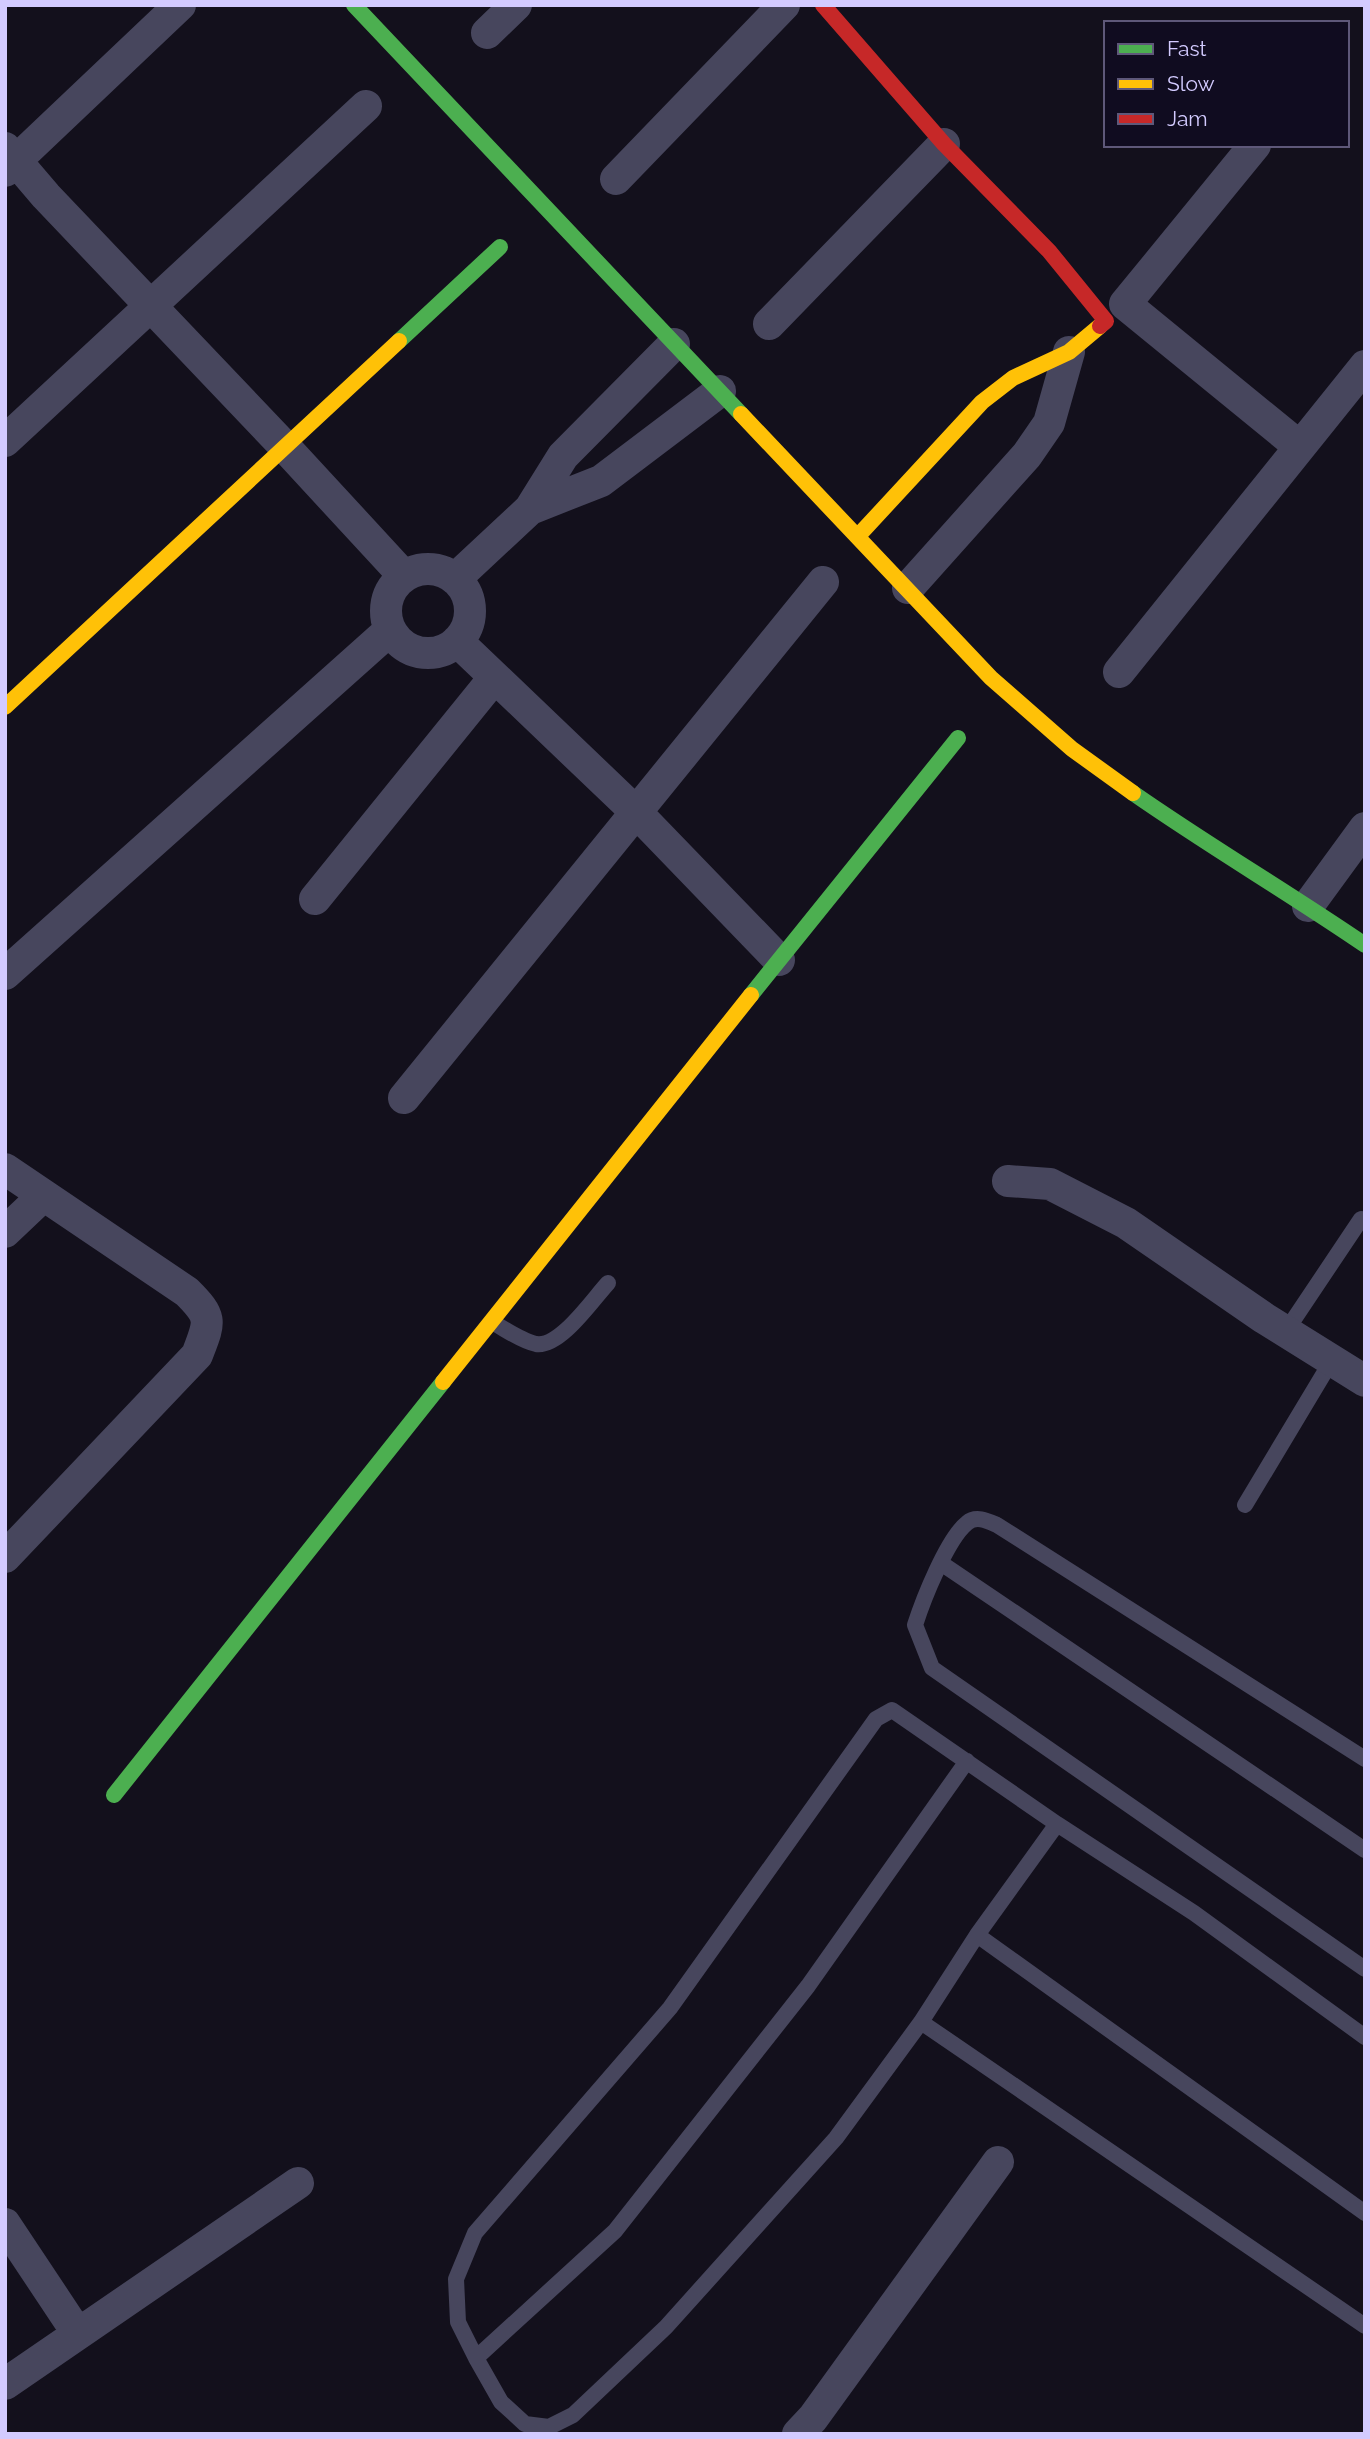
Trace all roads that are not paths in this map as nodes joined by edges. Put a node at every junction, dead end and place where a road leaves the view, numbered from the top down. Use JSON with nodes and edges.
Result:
{"nodes":[{"id":1,"x":180,"y":5,"type":"edge"},
{"id":2,"x":354,"y":5,"type":"edge"},
{"id":3,"x":516,"y":5,"type":"edge"},
{"id":4,"x":784,"y":5,"type":"edge"},
{"id":5,"x":823,"y":5,"type":"edge"},
{"id":6,"x":487,"y":33,"type":"dead end"},
{"id":7,"x":366,"y":106,"type":"dead end"},
{"id":8,"x":944,"y":144,"type":"junction"},
{"id":9,"x":1253,"y":147,"type":"edge"},
{"id":10,"x":9,"y":160,"type":"edge"},
{"id":11,"x":615,"y":180,"type":"dead end"},
{"id":12,"x":500,"y":247,"type":"dead end"},
{"id":13,"x":150,"y":307,"type":"junction"},
{"id":14,"x":1116,"y":312,"type":"junction"},
{"id":15,"x":769,"y":324,"type":"dead end"},
{"id":16,"x":674,"y":344,"type":"junction"},
{"id":17,"x":1069,"y":352,"type":"junction"},
{"id":18,"x":1365,"y":366,"type":"edge"},
{"id":19,"x":720,"y":391,"type":"junction"},
{"id":20,"x":5,"y":441,"type":"edge"},
{"id":21,"x":285,"y":447,"type":"junction"},
{"id":22,"x":1300,"y":447,"type":"junction"},
{"id":23,"x":530,"y":509,"type":"junction"},
{"id":24,"x":858,"y":536,"type":"junction"},
{"id":25,"x":404,"y":576,"type":"junction"},
{"id":26,"x":455,"y":579,"type":"junction"},
{"id":27,"x":823,"y":582,"type":"dead end"},
{"id":28,"x":908,"y":588,"type":"junction"},
{"id":29,"x":390,"y":630,"type":"junction"},
{"id":30,"x":457,"y":642,"type":"junction"},
{"id":31,"x":1119,"y":672,"type":"dead end"},
{"id":32,"x":494,"y":678,"type":"junction"},
{"id":33,"x":5,"y":706,"type":"edge"},
{"id":34,"x":958,"y":738,"type":"dead end"},
{"id":35,"x":637,"y":813,"type":"junction"},
{"id":36,"x":1365,"y":828,"type":"edge"},
{"id":37,"x":314,"y":899,"type":"dead end"},
{"id":38,"x":1308,"y":906,"type":"junction"},
{"id":39,"x":1365,"y":945,"type":"edge"},
{"id":40,"x":779,"y":960,"type":"junction"},
{"id":41,"x":5,"y":974,"type":"edge"},
{"id":42,"x":404,"y":1098,"type":"dead end"},
{"id":43,"x":5,"y":1169,"type":"edge"},
{"id":44,"x":1008,"y":1181,"type":"dead end"},
{"id":45,"x":43,"y":1196,"type":"junction"},
{"id":46,"x":1361,"y":1219,"type":"dead end"},
{"id":47,"x":5,"y":1232,"type":"edge"},
{"id":48,"x":608,"y":1283,"type":"dead end"},
{"id":49,"x":491,"y":1322,"type":"junction"},
{"id":50,"x":1286,"y":1331,"type":"junction"},
{"id":51,"x":1332,"y":1360,"type":"junction"},
{"id":52,"x":1365,"y":1381,"type":"edge"},
{"id":53,"x":1245,"y":1505,"type":"dead end"},
{"id":54,"x":5,"y":1557,"type":"edge"},
{"id":55,"x":941,"y":1563,"type":"junction"},
{"id":56,"x":1365,"y":1759,"type":"edge"},
{"id":57,"x":967,"y":1761,"type":"junction"},
{"id":58,"x":114,"y":1795,"type":"dead end"},
{"id":59,"x":1057,"y":1824,"type":"junction"},
{"id":60,"x":1365,"y":1850,"type":"edge"},
{"id":61,"x":977,"y":1935,"type":"junction"},
{"id":62,"x":1365,"y":1969,"type":"edge"},
{"id":63,"x":920,"y":2021,"type":"junction"},
{"id":64,"x":1365,"y":2037,"type":"edge"},
{"id":65,"x":998,"y":2162,"type":"dead end"},
{"id":66,"x":298,"y":2183,"type":"dead end"},
{"id":67,"x":1365,"y":2213,"type":"edge"},
{"id":68,"x":5,"y":2224,"type":"edge"},
{"id":69,"x":1365,"y":2326,"type":"edge"},
{"id":70,"x":78,"y":2334,"type":"junction"},
{"id":71,"x":475,"y":2358,"type":"junction"},
{"id":72,"x":5,"y":2385,"type":"edge"},
{"id":73,"x":798,"y":2434,"type":"edge"}],
"edges":[{"from":1,"to":10,"type":"street"},
{"from":2,"to":16,"type":"street"},
{"from":3,"to":6,"type":"street"},
{"from":4,"to":11,"type":"street"},
{"from":5,"to":8,"type":"street"},
{"from":7,"to":13,"type":"street"},
{"from":8,"to":14,"type":"street"},
{"from":8,"to":15,"type":"street"},
{"from":9,"to":14,"type":"street"},
{"from":10,"to":13,"type":"street"},
{"from":12,"to":21,"type":"street"},
{"from":13,"to":20,"type":"street"},
{"from":13,"to":21,"type":"street"},
{"from":14,"to":17,"type":"street"},
{"from":14,"to":22,"type":"street"},
{"from":16,"to":19,"type":"street"},
{"from":16,"to":23,"type":"street"},
{"from":17,"to":24,"type":"street"},
{"from":17,"to":28,"type":"street"},
{"from":18,"to":22,"type":"street"},
{"from":19,"to":23,"type":"street"},
{"from":19,"to":24,"type":"street"},
{"from":21,"to":25,"type":"street"},
{"from":21,"to":33,"type":"street"},
{"from":22,"to":31,"type":"street"},
{"from":23,"to":26,"type":"street"},
{"from":24,"to":28,"type":"street"},
{"from":25,"to":26,"type":"street"},
{"from":25,"to":29,"type":"street"},
{"from":26,"to":30,"type":"street"},
{"from":27,"to":35,"type":"street"},
{"from":28,"to":38,"type":"street"},
{"from":29,"to":30,"type":"street"},
{"from":29,"to":41,"type":"street"},
{"from":30,"to":32,"type":"street"},
{"from":32,"to":35,"type":"street"},
{"from":32,"to":37,"type":"street"},
{"from":34,"to":40,"type":"street"},
{"from":35,"to":40,"type":"street"},
{"from":35,"to":42,"type":"street"},
{"from":36,"to":38,"type":"street"},
{"from":38,"to":39,"type":"street"},
{"from":40,"to":49,"type":"street"},
{"from":43,"to":45,"type":"street"},
{"from":44,"to":50,"type":"street"},
{"from":45,"to":47,"type":"street"},
{"from":45,"to":54,"type":"street"},
{"from":46,"to":50,"type":"lane"},
{"from":48,"to":49,"type":"lane"},
{"from":49,"to":58,"type":"street"},
{"from":50,"to":51,"type":"street"},
{"from":51,"to":52,"type":"street"},
{"from":51,"to":53,"type":"lane"},
{"from":55,"to":56,"type":"lane"},
{"from":55,"to":60,"type":"lane"},
{"from":55,"to":62,"type":"lane"},
{"from":57,"to":59,"type":"lane"},
{"from":57,"to":71,"type":"lane"},
{"from":57,"to":71,"type":"lane"},
{"from":59,"to":61,"type":"lane"},
{"from":59,"to":64,"type":"lane"},
{"from":61,"to":63,"type":"lane"},
{"from":61,"to":67,"type":"lane"},
{"from":63,"to":69,"type":"lane"},
{"from":63,"to":71,"type":"lane"},
{"from":65,"to":73,"type":"street"},
{"from":66,"to":70,"type":"street"},
{"from":68,"to":70,"type":"street"},
{"from":70,"to":72,"type":"street"}]}
